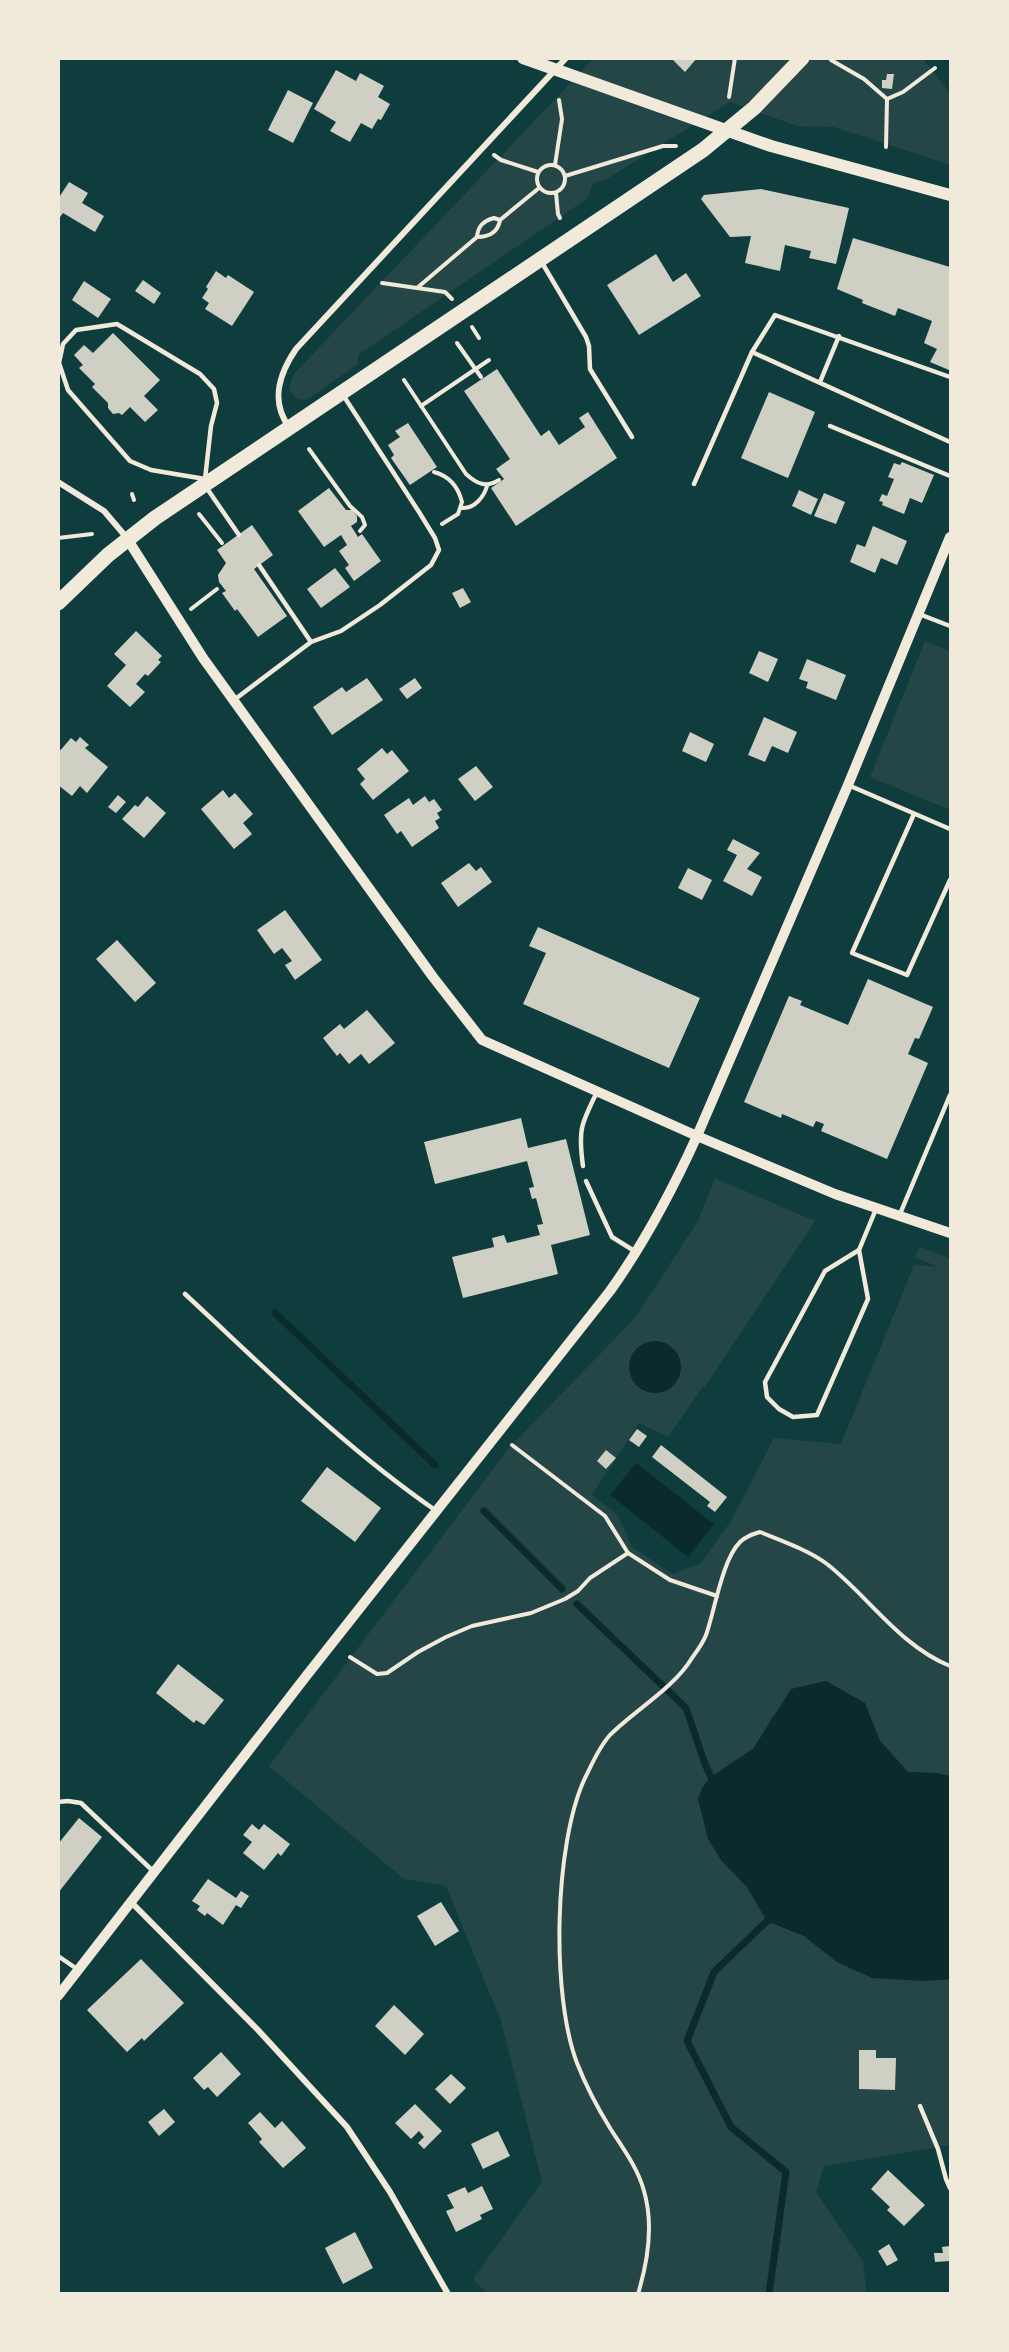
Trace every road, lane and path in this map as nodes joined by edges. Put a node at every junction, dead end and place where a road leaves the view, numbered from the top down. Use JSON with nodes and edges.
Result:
{"nodes":[{"id":1,"x":523,"y":58,"type":"edge"},
{"id":2,"x":566,"y":58,"type":"edge"},
{"id":3,"x":735,"y":58,"type":"edge"},
{"id":4,"x":802,"y":58,"type":"edge"},
{"id":5,"x":831,"y":60,"type":"edge"},
{"id":6,"x":935,"y":68,"type":"dead end"},
{"id":7,"x":555,"y":70,"type":"junction"},
{"id":8,"x":729,"y":98,"type":"dead end"},
{"id":9,"x":887,"y":99,"type":"junction"},
{"id":10,"x":559,"y":100,"type":"dead end"},
{"id":11,"x":727,"y":131,"type":"junction"},
{"id":12,"x":676,"y":146,"type":"dead end"},
{"id":13,"x":484,"y":147,"type":"junction"},
{"id":14,"x":886,"y":147,"type":"dead end"},
{"id":15,"x":555,"y":165,"type":"junction"},
{"id":16,"x":538,"y":172,"type":"junction"},
{"id":17,"x":565,"y":176,"type":"junction"},
{"id":18,"x":539,"y":188,"type":"junction"},
{"id":19,"x":556,"y":193,"type":"junction"},
{"id":20,"x":951,"y":195,"type":"edge"},
{"id":21,"x":560,"y":218,"type":"dead end"},
{"id":22,"x":500,"y":220,"type":"junction"},
{"id":23,"x":477,"y":237,"type":"junction"},
{"id":24,"x":539,"y":259,"type":"junction"},
{"id":25,"x":382,"y":283,"type":"dead end"},
{"id":26,"x":417,"y":288,"type":"junction"},
{"id":27,"x":453,"y":300,"type":"dead end"},
{"id":28,"x":472,"y":327,"type":"dead end"},
{"id":29,"x":839,"y":336,"type":"junction"},
{"id":30,"x":479,"y":338,"type":"dead end"},
{"id":31,"x":457,"y":344,"type":"dead end"},
{"id":32,"x":752,"y":352,"type":"junction"},
{"id":33,"x":489,"y":360,"type":"dead end"},
{"id":34,"x":475,"y":370,"type":"junction"},
{"id":35,"x":481,"y":377,"type":"dead end"},
{"id":36,"x":951,"y":377,"type":"edge"},
{"id":37,"x":405,"y":380,"type":"dead end"},
{"id":38,"x":820,"y":382,"type":"junction"},
{"id":39,"x":341,"y":393,"type":"junction"},
{"id":40,"x":421,"y":406,"type":"junction"},
{"id":41,"x":830,"y":426,"type":"dead end"},
{"id":42,"x":290,"y":427,"type":"junction"},
{"id":43,"x":632,"y":437,"type":"dead end"},
{"id":44,"x":951,"y":442,"type":"edge"},
{"id":45,"x":309,"y":449,"type":"dead end"},
{"id":46,"x":434,"y":472,"type":"dead end"},
{"id":47,"x":951,"y":476,"type":"edge"},
{"id":48,"x":499,"y":480,"type":"dead end"},
{"id":49,"x":58,"y":482,"type":"edge"},
{"id":50,"x":205,"y":482,"type":"junction"},
{"id":51,"x":694,"y":484,"type":"dead end"},
{"id":52,"x":487,"y":486,"type":"junction"},
{"id":53,"x":132,"y":494,"type":"dead end"},
{"id":54,"x":134,"y":500,"type":"dead end"},
{"id":55,"x":462,"y":508,"type":"junction"},
{"id":56,"x":199,"y":514,"type":"dead end"},
{"id":57,"x":360,"y":531,"type":"dead end"},
{"id":58,"x":431,"y":531,"type":"junction"},
{"id":59,"x":92,"y":534,"type":"dead end"},
{"id":60,"x":239,"y":535,"type":"dead end"},
{"id":61,"x":951,"y":537,"type":"edge"},
{"id":62,"x":58,"y":538,"type":"edge"},
{"id":63,"x":128,"y":540,"type":"junction"},
{"id":64,"x":222,"y":543,"type":"dead end"},
{"id":65,"x":259,"y":565,"type":"dead end"},
{"id":66,"x":217,"y":589,"type":"dead end"},
{"id":67,"x":58,"y":603,"type":"edge"},
{"id":68,"x":190,"y":610,"type":"dead end"},
{"id":69,"x":919,"y":614,"type":"junction"},
{"id":70,"x":951,"y":626,"type":"edge"},
{"id":71,"x":311,"y":642,"type":"junction"},
{"id":72,"x":233,"y":700,"type":"junction"},
{"id":73,"x":848,"y":785,"type":"junction"},
{"id":74,"x":914,"y":814,"type":"junction"},
{"id":75,"x":951,"y":829,"type":"edge"},
{"id":76,"x":951,"y":880,"type":"edge"},
{"id":77,"x":597,"y":1092,"type":"junction"},
{"id":78,"x":951,"y":1095,"type":"edge"},
{"id":79,"x":697,"y":1136,"type":"junction"},
{"id":80,"x":583,"y":1166,"type":"dead end"},
{"id":81,"x":586,"y":1181,"type":"dead end"},
{"id":82,"x":876,"y":1209,"type":"junction"},
{"id":83,"x":899,"y":1217,"type":"junction"},
{"id":84,"x":951,"y":1233,"type":"edge"},
{"id":85,"x":859,"y":1250,"type":"junction"},
{"id":86,"x":637,"y":1253,"type":"junction"},
{"id":87,"x":185,"y":1294,"type":"dead end"},
{"id":88,"x":512,"y":1445,"type":"dead end"},
{"id":89,"x":437,"y":1512,"type":"junction"},
{"id":90,"x":628,"y":1553,"type":"junction"},
{"id":91,"x":717,"y":1596,"type":"junction"},
{"id":92,"x":351,"y":1658,"type":"dead end"},
{"id":93,"x":951,"y":1666,"type":"edge"},
{"id":94,"x":58,"y":1802,"type":"edge"},
{"id":95,"x":155,"y":1873,"type":"junction"},
{"id":96,"x":132,"y":1903,"type":"junction"},
{"id":97,"x":58,"y":1956,"type":"edge"},
{"id":98,"x":79,"y":1970,"type":"junction"},
{"id":99,"x":58,"y":1996,"type":"edge"},
{"id":100,"x":920,"y":2106,"type":"dead end"},
{"id":101,"x":951,"y":2188,"type":"edge"},
{"id":102,"x":448,"y":2294,"type":"edge"},
{"id":103,"x":638,"y":2294,"type":"edge"}],
"edges":[{"from":1,"to":7,"type":"main road"},
{"from":2,"to":7,"type":"street"},
{"from":3,"to":8,"type":"path"},
{"from":4,"to":11,"type":"main road"},
{"from":5,"to":9,"type":"path"},
{"from":6,"to":9,"type":"path"},
{"from":7,"to":11,"type":"main road"},
{"from":7,"to":13,"type":"street"},
{"from":9,"to":14,"type":"path"},
{"from":10,"to":15,"type":"path"},
{"from":11,"to":20,"type":"main road"},
{"from":11,"to":24,"type":"main road"},
{"from":12,"to":17,"type":"path"},
{"from":13,"to":16,"type":"path"},
{"from":13,"to":42,"type":"street"},
{"from":15,"to":16,"type":"path"},
{"from":15,"to":17,"type":"path"},
{"from":16,"to":18,"type":"path"},
{"from":17,"to":19,"type":"path"},
{"from":18,"to":19,"type":"path"},
{"from":18,"to":22,"type":"path"},
{"from":19,"to":21,"type":"path"},
{"from":22,"to":23,"type":"path"},
{"from":22,"to":23,"type":"path"},
{"from":23,"to":26,"type":"path"},
{"from":24,"to":39,"type":"main road"},
{"from":24,"to":43,"type":"lane"},
{"from":25,"to":26,"type":"path"},
{"from":26,"to":27,"type":"path"},
{"from":28,"to":30,"type":"path"},
{"from":29,"to":32,"type":"lane"},
{"from":29,"to":36,"type":"lane"},
{"from":29,"to":38,"type":"lane"},
{"from":31,"to":34,"type":"path"},
{"from":32,"to":38,"type":"lane"},
{"from":32,"to":51,"type":"lane"},
{"from":33,"to":34,"type":"path"},
{"from":34,"to":35,"type":"path"},
{"from":34,"to":40,"type":"path"},
{"from":37,"to":40,"type":"path"},
{"from":38,"to":44,"type":"lane"},
{"from":39,"to":42,"type":"main road"},
{"from":39,"to":58,"type":"lane"},
{"from":40,"to":52,"type":"path"},
{"from":41,"to":47,"type":"lane"},
{"from":42,"to":50,"type":"main road"},
{"from":45,"to":57,"type":"path"},
{"from":46,"to":55,"type":"path"},
{"from":48,"to":52,"type":"path"},
{"from":49,"to":63,"type":"street"},
{"from":50,"to":50,"type":"lane"},
{"from":50,"to":60,"type":"lane"},
{"from":50,"to":63,"type":"main road"},
{"from":52,"to":55,"type":"path"},
{"from":53,"to":54,"type":"path"},
{"from":55,"to":58,"type":"path"},
{"from":56,"to":64,"type":"path"},
{"from":58,"to":71,"type":"lane"},
{"from":59,"to":62,"type":"path"},
{"from":61,"to":69,"type":"street"},
{"from":63,"to":67,"type":"main road"},
{"from":63,"to":72,"type":"street"},
{"from":65,"to":71,"type":"lane"},
{"from":66,"to":68,"type":"path"},
{"from":69,"to":70,"type":"lane"},
{"from":69,"to":73,"type":"street"},
{"from":71,"to":72,"type":"lane"},
{"from":72,"to":77,"type":"street"},
{"from":73,"to":74,"type":"lane"},
{"from":73,"to":79,"type":"street"},
{"from":74,"to":75,"type":"lane"},
{"from":74,"to":76,"type":"lane"},
{"from":77,"to":79,"type":"street"},
{"from":77,"to":80,"type":"lane"},
{"from":78,"to":83,"type":"lane"},
{"from":79,"to":82,"type":"street"},
{"from":79,"to":86,"type":"street"},
{"from":81,"to":86,"type":"lane"},
{"from":82,"to":83,"type":"street"},
{"from":82,"to":85,"type":"lane"},
{"from":83,"to":84,"type":"street"},
{"from":85,"to":85,"type":"lane"},
{"from":86,"to":89,"type":"street"},
{"from":87,"to":89,"type":"lane"},
{"from":88,"to":90,"type":"path"},
{"from":89,"to":95,"type":"street"},
{"from":90,"to":91,"type":"path"},
{"from":90,"to":92,"type":"path"},
{"from":91,"to":93,"type":"path"},
{"from":91,"to":103,"type":"path"},
{"from":94,"to":95,"type":"lane"},
{"from":95,"to":96,"type":"street"},
{"from":96,"to":98,"type":"street"},
{"from":96,"to":102,"type":"street"},
{"from":97,"to":98,"type":"lane"},
{"from":98,"to":99,"type":"street"},
{"from":100,"to":101,"type":"lane"}]}
